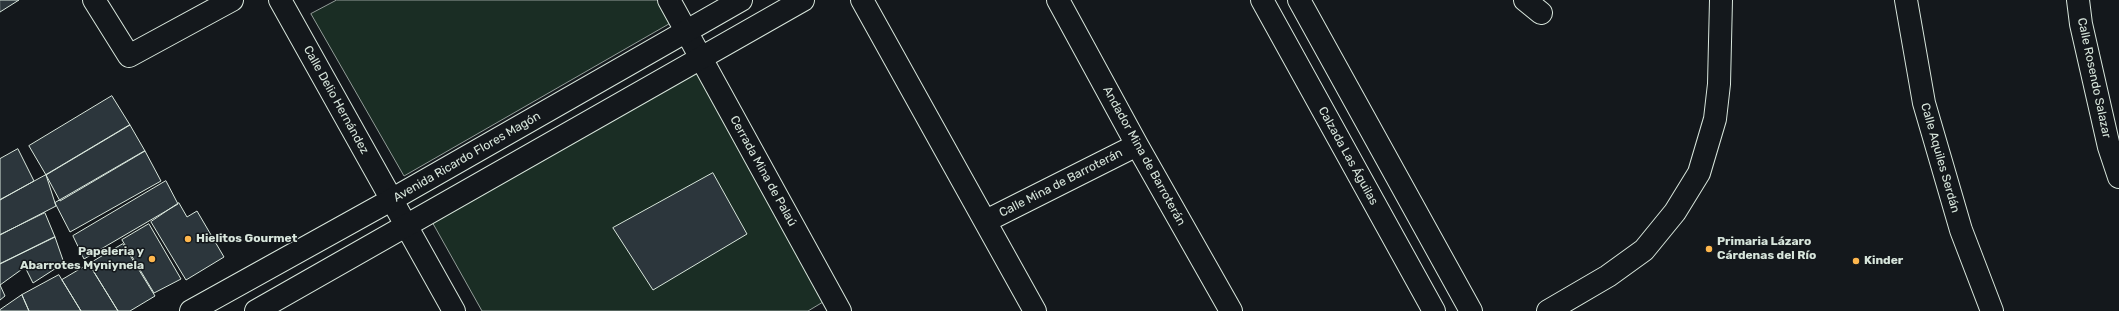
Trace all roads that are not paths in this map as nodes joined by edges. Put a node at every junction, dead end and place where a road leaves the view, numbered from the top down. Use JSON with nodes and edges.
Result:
{"nodes":[{"id":1,"x":94,"y":0,"type":"edge"},
{"id":2,"x":232,"y":0,"type":"edge"},
{"id":3,"x":280,"y":0,"type":"edge"},
{"id":4,"x":670,"y":0,"type":"edge"},
{"id":5,"x":741,"y":0,"type":"edge"},
{"id":6,"x":803,"y":0,"type":"edge"},
{"id":7,"x":862,"y":0,"type":"edge"},
{"id":8,"x":1058,"y":0,"type":"edge"},
{"id":9,"x":1262,"y":0,"type":"edge"},
{"id":10,"x":1299,"y":0,"type":"edge"},
{"id":11,"x":1525,"y":0,"type":"edge"},
{"id":12,"x":1542,"y":0,"type":"edge"},
{"id":13,"x":1720,"y":0,"type":"edge"},
{"id":14,"x":1906,"y":0,"type":"edge"},
{"id":15,"x":2078,"y":0,"type":"edge"},
{"id":16,"x":686,"y":31,"type":"junction"},
{"id":17,"x":701,"y":58,"type":"junction"},
{"id":18,"x":1137,"y":145,"type":"junction"},
{"id":19,"x":2119,"y":177,"type":"edge"},
{"id":20,"x":391,"y":200,"type":"junction"},
{"id":21,"x":986,"y":221,"type":"junction"},
{"id":22,"x":406,"y":226,"type":"junction"},
{"id":23,"x":191,"y":311,"type":"edge"},
{"id":24,"x":256,"y":311,"type":"edge"},
{"id":25,"x":454,"y":311,"type":"edge"},
{"id":26,"x":840,"y":311,"type":"edge"},
{"id":27,"x":1036,"y":311,"type":"edge"},
{"id":28,"x":1231,"y":311,"type":"edge"},
{"id":29,"x":1434,"y":311,"type":"edge"},
{"id":30,"x":1471,"y":311,"type":"edge"},
{"id":31,"x":1548,"y":311,"type":"edge"},
{"id":32,"x":1992,"y":311,"type":"edge"}],
"edges":[{"from":1,"to":2,"type":"street"},
{"from":3,"to":20,"type":"street","name":"Calle Delio Hernández"},
{"from":4,"to":16,"type":"street","name":"Cerrada Mina de Palaú"},
{"from":5,"to":16,"type":"street","name":"Avenida Ricardo Flores Magón"},
{"from":6,"to":17,"type":"street"},
{"from":7,"to":21,"type":"street"},
{"from":8,"to":18,"type":"street","name":"Andador Mina de Barroterán"},
{"from":9,"to":29,"type":"street","name":"Calzada Las Águilas"},
{"from":10,"to":30,"type":"street"},
{"from":11,"to":12,"type":"street"},
{"from":13,"to":31,"type":"street"},
{"from":14,"to":32,"type":"street","name":"Calle Aquiles Serdán"},
{"from":15,"to":19,"type":"street","name":"Calle Rosendo Salazar"},
{"from":16,"to":17,"type":"street","name":"Cerrada Mina de Palaú"},
{"from":16,"to":20,"type":"street","name":"Avenida Ricardo Flores Magón"},
{"from":17,"to":22,"type":"street"},
{"from":17,"to":26,"type":"street","name":"Cerrada Mina de Palaú"},
{"from":18,"to":21,"type":"street","name":"Calle Mina de Barroterán"},
{"from":18,"to":28,"type":"street","name":"Andador Mina de Barroterán"},
{"from":20,"to":22,"type":"street","name":"Calle Delio Hernández"},
{"from":20,"to":23,"type":"street","name":"Avenida Ricardo Flores Magón"},
{"from":21,"to":27,"type":"street"},
{"from":22,"to":24,"type":"street"},
{"from":22,"to":25,"type":"street","name":"Calle Delio Hernández"}]}
